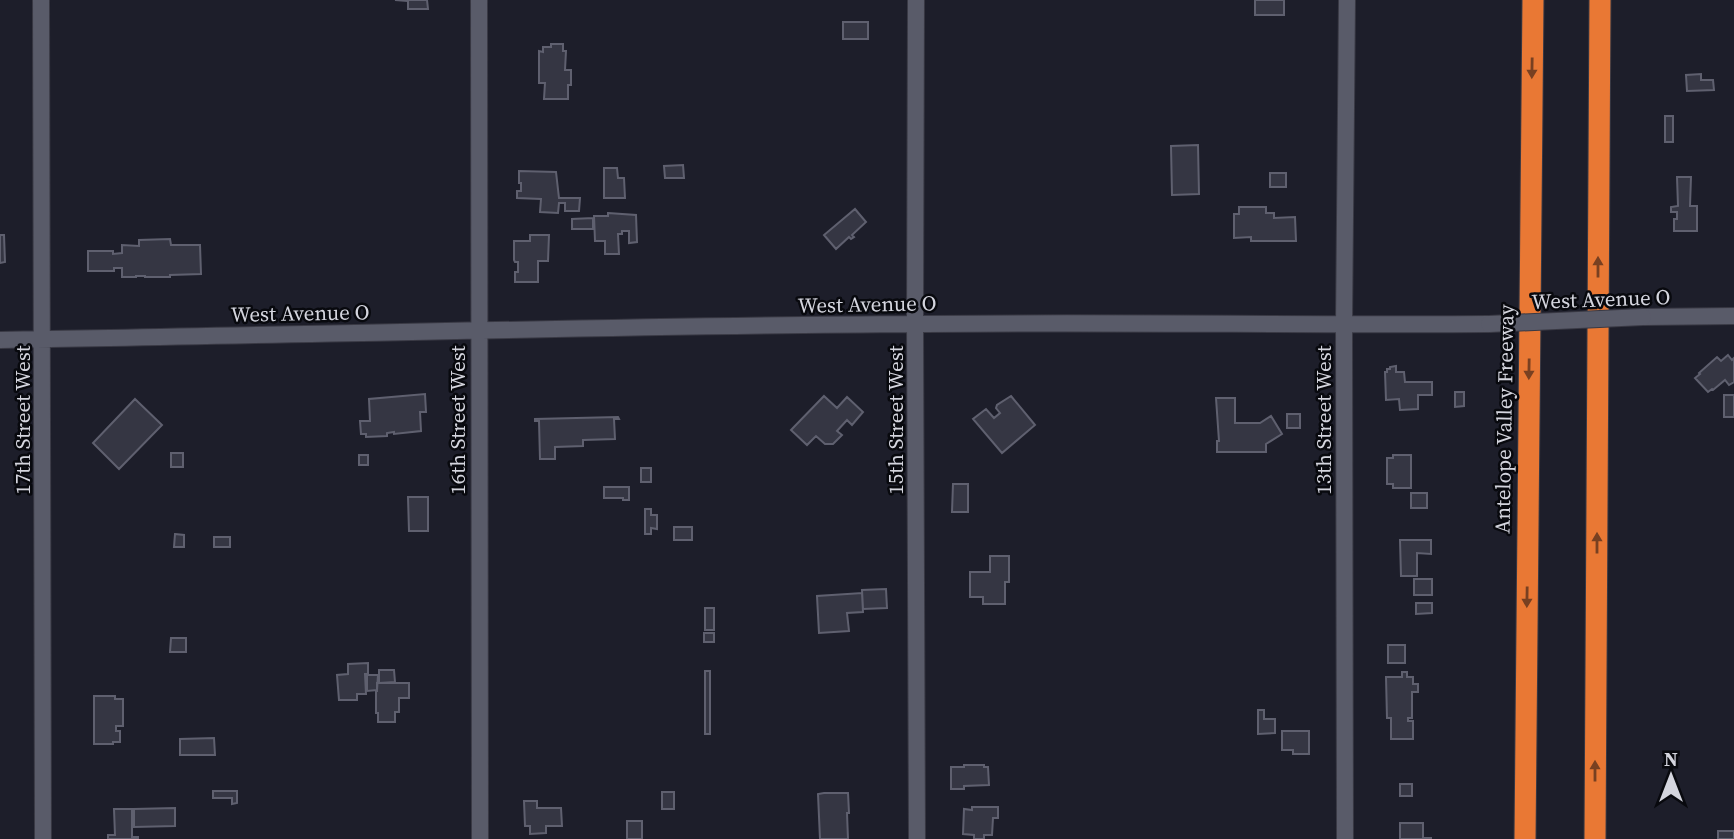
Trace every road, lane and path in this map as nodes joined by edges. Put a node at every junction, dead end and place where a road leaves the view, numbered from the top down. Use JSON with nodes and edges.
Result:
{"nodes":[{"id":1,"x":41,"y":0,"type":"edge"},
{"id":2,"x":478,"y":0,"type":"edge"},
{"id":3,"x":916,"y":0,"type":"edge"},
{"id":4,"x":1347,"y":0,"type":"edge"},
{"id":5,"x":1533,"y":0,"type":"edge"},
{"id":6,"x":1600,"y":0,"type":"edge"},
{"id":7,"x":1734,"y":316,"type":"edge"},
{"id":8,"x":915,"y":324,"type":"junction"},
{"id":9,"x":1344,"y":325,"type":"junction"},
{"id":10,"x":478,"y":330,"type":"junction"},
{"id":11,"x":0,"y":340,"type":"edge"},
{"id":12,"x":43,"y":340,"type":"junction"},
{"id":13,"x":43,"y":839,"type":"edge"},
{"id":14,"x":480,"y":839,"type":"edge"},
{"id":15,"x":917,"y":839,"type":"edge"},
{"id":16,"x":1345,"y":839,"type":"edge"},
{"id":17,"x":1525,"y":839,"type":"edge"},
{"id":18,"x":1595,"y":839,"type":"edge"}],
"edges":[{"from":1,"to":12,"type":"street","name":"17th Street West"},
{"from":2,"to":10,"type":"street","name":"16th Street West"},
{"from":3,"to":8,"type":"street","name":"15th Street West"},
{"from":4,"to":9,"type":"street","name":"13th Street West"},
{"from":5,"to":17,"type":"highway","name":"Antelope Valley Freeway","one_way":true},
{"from":18,"to":6,"type":"highway","one_way":true},
{"from":7,"to":9,"type":"street","name":"West Avenue O","bridge":true},
{"from":8,"to":9,"type":"street","name":"West Avenue O"},
{"from":8,"to":10,"type":"street","name":"West Avenue O"},
{"from":8,"to":15,"type":"street","name":"15th Street West"},
{"from":9,"to":16,"type":"street","name":"13th Street West"},
{"from":10,"to":12,"type":"street","name":"West Avenue O"},
{"from":10,"to":14,"type":"street","name":"16th Street West"},
{"from":11,"to":12,"type":"street","name":"West Avenue O"},
{"from":12,"to":13,"type":"street","name":"17th Street West"}]}
